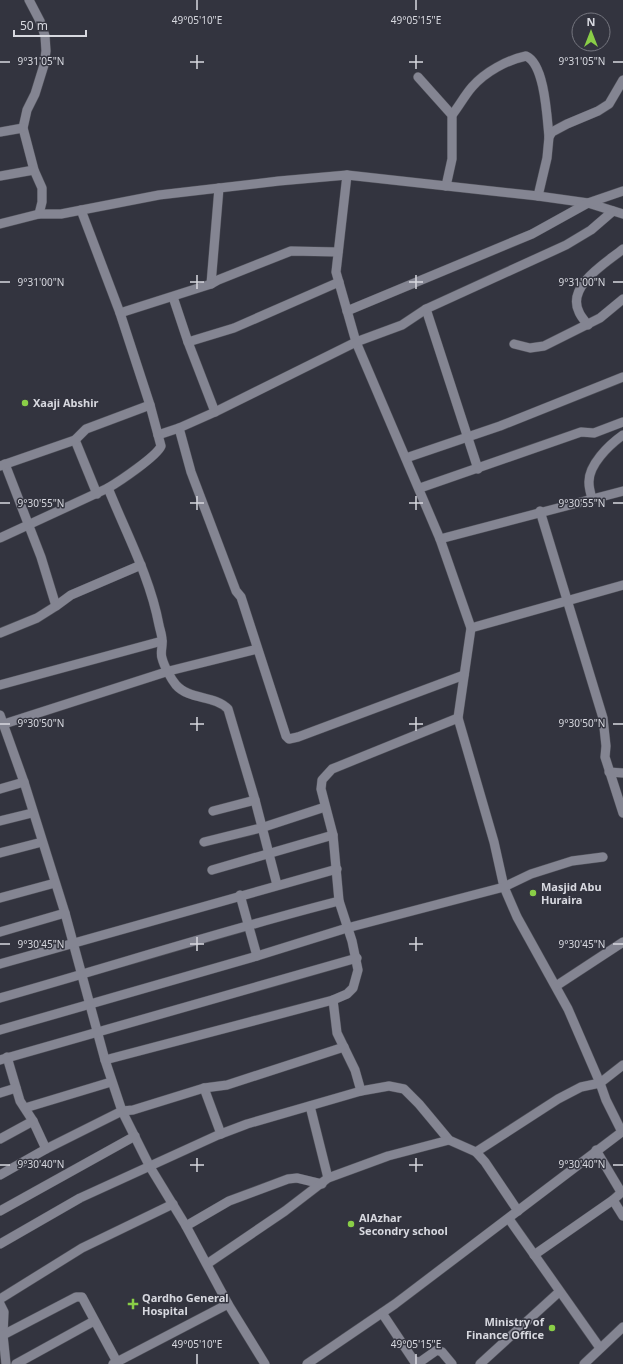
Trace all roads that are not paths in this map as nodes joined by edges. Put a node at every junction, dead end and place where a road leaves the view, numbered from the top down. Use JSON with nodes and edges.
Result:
{"nodes":[{"id":1,"x":29,"y":0,"type":"edge"},
{"id":2,"x":418,"y":76,"type":"dead end"},
{"id":3,"x":623,"y":80,"type":"edge"},
{"id":4,"x":452,"y":115,"type":"junction"},
{"id":5,"x":23,"y":128,"type":"junction"},
{"id":6,"x":0,"y":132,"type":"edge"},
{"id":7,"x":549,"y":137,"type":"junction"},
{"id":8,"x":34,"y":170,"type":"junction"},
{"id":9,"x":347,"y":175,"type":"junction"},
{"id":10,"x":0,"y":176,"type":"edge"},
{"id":11,"x":446,"y":186,"type":"junction"},
{"id":12,"x":220,"y":188,"type":"junction"},
{"id":13,"x":623,"y":191,"type":"edge"},
{"id":14,"x":538,"y":196,"type":"junction"},
{"id":15,"x":588,"y":203,"type":"junction"},
{"id":16,"x":81,"y":210,"type":"junction"},
{"id":17,"x":613,"y":211,"type":"junction"},
{"id":18,"x":39,"y":214,"type":"junction"},
{"id":19,"x":623,"y":214,"type":"edge"},
{"id":20,"x":0,"y":224,"type":"edge"},
{"id":21,"x":623,"y":248,"type":"edge"},
{"id":22,"x":338,"y":252,"type":"junction"},
{"id":23,"x":339,"y":282,"type":"junction"},
{"id":24,"x":211,"y":284,"type":"junction"},
{"id":25,"x":173,"y":297,"type":"junction"},
{"id":26,"x":623,"y":299,"type":"edge"},
{"id":27,"x":426,"y":309,"type":"junction"},
{"id":28,"x":347,"y":311,"type":"junction"},
{"id":29,"x":120,"y":313,"type":"junction"},
{"id":30,"x":588,"y":325,"type":"junction"},
{"id":31,"x":188,"y":342,"type":"junction"},
{"id":32,"x":356,"y":342,"type":"junction"},
{"id":33,"x":514,"y":344,"type":"dead end"},
{"id":34,"x":623,"y":377,"type":"edge"},
{"id":35,"x":150,"y":405,"type":"junction"},
{"id":36,"x":215,"y":412,"type":"junction"},
{"id":37,"x":623,"y":422,"type":"edge"},
{"id":38,"x":179,"y":428,"type":"junction"},
{"id":39,"x":158,"y":435,"type":"junction"},
{"id":40,"x":623,"y":435,"type":"edge"},
{"id":41,"x":467,"y":437,"type":"junction"},
{"id":42,"x":76,"y":440,"type":"junction"},
{"id":43,"x":406,"y":458,"type":"junction"},
{"id":44,"x":3,"y":465,"type":"edge"},
{"id":45,"x":478,"y":469,"type":"junction"},
{"id":46,"x":108,"y":488,"type":"junction"},
{"id":47,"x":420,"y":488,"type":"junction"},
{"id":48,"x":623,"y":491,"type":"edge"},
{"id":49,"x":97,"y":494,"type":"junction"},
{"id":50,"x":592,"y":499,"type":"junction"},
{"id":51,"x":540,"y":512,"type":"junction"},
{"id":52,"x":29,"y":526,"type":"junction"},
{"id":53,"x":0,"y":538,"type":"edge"},
{"id":54,"x":440,"y":539,"type":"junction"},
{"id":55,"x":141,"y":564,"type":"junction"},
{"id":56,"x":623,"y":585,"type":"edge"},
{"id":57,"x":567,"y":601,"type":"junction"},
{"id":58,"x":56,"y":606,"type":"junction"},
{"id":59,"x":471,"y":628,"type":"junction"},
{"id":60,"x":0,"y":633,"type":"edge"},
{"id":61,"x":162,"y":641,"type":"junction"},
{"id":62,"x":257,"y":649,"type":"junction"},
{"id":63,"x":169,"y":671,"type":"junction"},
{"id":64,"x":464,"y":675,"type":"junction"},
{"id":65,"x":0,"y":685,"type":"edge"},
{"id":66,"x":0,"y":715,"type":"edge"},
{"id":67,"x":458,"y":718,"type":"junction"},
{"id":68,"x":4,"y":724,"type":"junction"},
{"id":69,"x":610,"y":772,"type":"junction"},
{"id":70,"x":623,"y":773,"type":"edge"},
{"id":71,"x":24,"y":782,"type":"junction"},
{"id":72,"x":0,"y":789,"type":"edge"},
{"id":73,"x":255,"y":800,"type":"junction"},
{"id":74,"x":325,"y":807,"type":"junction"},
{"id":75,"x":213,"y":811,"type":"dead end"},
{"id":76,"x":32,"y":813,"type":"junction"},
{"id":77,"x":623,"y":813,"type":"edge"},
{"id":78,"x":0,"y":821,"type":"edge"},
{"id":79,"x":261,"y":828,"type":"junction"},
{"id":80,"x":333,"y":835,"type":"junction"},
{"id":81,"x":42,"y":842,"type":"junction"},
{"id":82,"x":204,"y":842,"type":"dead end"},
{"id":83,"x":0,"y":853,"type":"edge"},
{"id":84,"x":269,"y":854,"type":"junction"},
{"id":85,"x":602,"y":857,"type":"dead end"},
{"id":86,"x":337,"y":869,"type":"junction"},
{"id":87,"x":212,"y":870,"type":"dead end"},
{"id":88,"x":55,"y":883,"type":"junction"},
{"id":89,"x":277,"y":885,"type":"junction"},
{"id":90,"x":504,"y":887,"type":"junction"},
{"id":91,"x":240,"y":895,"type":"junction"},
{"id":92,"x":0,"y":898,"type":"edge"},
{"id":93,"x":339,"y":901,"type":"junction"},
{"id":94,"x":65,"y":913,"type":"junction"},
{"id":95,"x":247,"y":924,"type":"junction"},
{"id":96,"x":347,"y":928,"type":"junction"},
{"id":97,"x":0,"y":932,"type":"edge"},
{"id":98,"x":623,"y":942,"type":"edge"},
{"id":99,"x":73,"y":944,"type":"junction"},
{"id":100,"x":257,"y":956,"type":"junction"},
{"id":101,"x":356,"y":958,"type":"junction"},
{"id":102,"x":0,"y":964,"type":"edge"},
{"id":103,"x":82,"y":975,"type":"junction"},
{"id":104,"x":556,"y":986,"type":"junction"},
{"id":105,"x":0,"y":998,"type":"edge"},
{"id":106,"x":334,"y":1000,"type":"junction"},
{"id":107,"x":90,"y":1004,"type":"junction"},
{"id":108,"x":0,"y":1030,"type":"edge"},
{"id":109,"x":98,"y":1033,"type":"junction"},
{"id":110,"x":344,"y":1048,"type":"junction"},
{"id":111,"x":4,"y":1059,"type":"edge"},
{"id":112,"x":105,"y":1060,"type":"junction"},
{"id":113,"x":623,"y":1065,"type":"edge"},
{"id":114,"x":111,"y":1082,"type":"junction"},
{"id":115,"x":600,"y":1083,"type":"junction"},
{"id":116,"x":16,"y":1088,"type":"junction"},
{"id":117,"x":204,"y":1088,"type":"junction"},
{"id":118,"x":361,"y":1091,"type":"junction"},
{"id":119,"x":0,"y":1093,"type":"edge"},
{"id":120,"x":310,"y":1106,"type":"junction"},
{"id":121,"x":25,"y":1108,"type":"junction"},
{"id":122,"x":122,"y":1112,"type":"junction"},
{"id":123,"x":33,"y":1121,"type":"junction"},
{"id":124,"x":623,"y":1131,"type":"edge"},
{"id":125,"x":221,"y":1134,"type":"junction"},
{"id":126,"x":135,"y":1136,"type":"junction"},
{"id":127,"x":0,"y":1139,"type":"edge"},
{"id":128,"x":449,"y":1140,"type":"junction"},
{"id":129,"x":46,"y":1149,"type":"junction"},
{"id":130,"x":596,"y":1150,"type":"junction"},
{"id":131,"x":476,"y":1152,"type":"junction"},
{"id":132,"x":150,"y":1167,"type":"junction"},
{"id":133,"x":1,"y":1172,"type":"edge"},
{"id":134,"x":325,"y":1181,"type":"junction"},
{"id":135,"x":622,"y":1192,"type":"edge"},
{"id":136,"x":613,"y":1200,"type":"junction"},
{"id":137,"x":173,"y":1204,"type":"junction"},
{"id":138,"x":0,"y":1211,"type":"edge"},
{"id":139,"x":518,"y":1211,"type":"junction"},
{"id":140,"x":623,"y":1216,"type":"edge"},
{"id":141,"x":509,"y":1219,"type":"junction"},
{"id":142,"x":186,"y":1226,"type":"junction"},
{"id":143,"x":0,"y":1244,"type":"edge"},
{"id":144,"x":534,"y":1255,"type":"junction"},
{"id":145,"x":207,"y":1264,"type":"junction"},
{"id":146,"x":559,"y":1292,"type":"junction"},
{"id":147,"x":0,"y":1299,"type":"edge"},
{"id":148,"x":0,"y":1304,"type":"edge"},
{"id":149,"x":228,"y":1304,"type":"junction"},
{"id":150,"x":382,"y":1313,"type":"junction"},
{"id":151,"x":94,"y":1320,"type":"junction"},
{"id":152,"x":623,"y":1328,"type":"edge"},
{"id":153,"x":3,"y":1334,"type":"junction"},
{"id":154,"x":600,"y":1348,"type":"junction"},
{"id":155,"x":115,"y":1363,"type":"edge"},
{"id":156,"x":6,"y":1364,"type":"edge"},
{"id":157,"x":16,"y":1364,"type":"edge"},
{"id":158,"x":265,"y":1364,"type":"edge"},
{"id":159,"x":307,"y":1364,"type":"edge"},
{"id":160,"x":452,"y":1364,"type":"edge"},
{"id":161,"x":480,"y":1364,"type":"edge"},
{"id":162,"x":584,"y":1364,"type":"edge"}],
"edges":[{"from":1,"to":5,"type":"street"},
{"from":2,"to":4,"type":"street"},
{"from":3,"to":7,"type":"street"},
{"from":4,"to":7,"type":"street"},
{"from":4,"to":11,"type":"street"},
{"from":5,"to":6,"type":"street"},
{"from":5,"to":8,"type":"street"},
{"from":7,"to":14,"type":"street"},
{"from":8,"to":10,"type":"street"},
{"from":8,"to":18,"type":"street"},
{"from":9,"to":11,"type":"street"},
{"from":9,"to":12,"type":"street"},
{"from":9,"to":22,"type":"street"},
{"from":11,"to":14,"type":"street"},
{"from":12,"to":16,"type":"street"},
{"from":12,"to":24,"type":"street"},
{"from":13,"to":15,"type":"street"},
{"from":14,"to":15,"type":"street"},
{"from":15,"to":17,"type":"street"},
{"from":15,"to":28,"type":"street"},
{"from":16,"to":18,"type":"street"},
{"from":16,"to":29,"type":"street"},
{"from":17,"to":19,"type":"street"},
{"from":17,"to":27,"type":"street"},
{"from":18,"to":20,"type":"street"},
{"from":21,"to":30,"type":"street"},
{"from":22,"to":23,"type":"street"},
{"from":22,"to":24,"type":"street"},
{"from":23,"to":28,"type":"street"},
{"from":23,"to":31,"type":"street"},
{"from":24,"to":25,"type":"street"},
{"from":25,"to":29,"type":"street"},
{"from":25,"to":31,"type":"street"},
{"from":26,"to":30,"type":"street"},
{"from":27,"to":32,"type":"street"},
{"from":27,"to":41,"type":"street"},
{"from":28,"to":32,"type":"street"},
{"from":29,"to":35,"type":"street"},
{"from":30,"to":33,"type":"street"},
{"from":31,"to":36,"type":"street"},
{"from":32,"to":36,"type":"street"},
{"from":32,"to":43,"type":"street"},
{"from":34,"to":41,"type":"street"},
{"from":35,"to":39,"type":"street"},
{"from":35,"to":42,"type":"street"},
{"from":36,"to":38,"type":"street"},
{"from":37,"to":45,"type":"street"},
{"from":38,"to":39,"type":"street"},
{"from":38,"to":62,"type":"street"},
{"from":39,"to":46,"type":"street"},
{"from":40,"to":50,"type":"street"},
{"from":41,"to":43,"type":"street"},
{"from":41,"to":45,"type":"street"},
{"from":42,"to":44,"type":"street"},
{"from":42,"to":49,"type":"street"},
{"from":43,"to":47,"type":"street"},
{"from":44,"to":52,"type":"street"},
{"from":45,"to":47,"type":"street"},
{"from":46,"to":49,"type":"street"},
{"from":46,"to":55,"type":"street"},
{"from":47,"to":54,"type":"street"},
{"from":48,"to":50,"type":"street"},
{"from":49,"to":52,"type":"street"},
{"from":50,"to":51,"type":"street"},
{"from":51,"to":54,"type":"street"},
{"from":51,"to":57,"type":"street"},
{"from":52,"to":53,"type":"street"},
{"from":52,"to":58,"type":"street"},
{"from":54,"to":59,"type":"street"},
{"from":55,"to":58,"type":"street"},
{"from":55,"to":61,"type":"street"},
{"from":56,"to":57,"type":"street"},
{"from":57,"to":59,"type":"street"},
{"from":57,"to":69,"type":"street"},
{"from":58,"to":60,"type":"street"},
{"from":59,"to":64,"type":"street"},
{"from":61,"to":63,"type":"street"},
{"from":61,"to":65,"type":"street"},
{"from":62,"to":63,"type":"street"},
{"from":62,"to":64,"type":"street"},
{"from":63,"to":68,"type":"street"},
{"from":63,"to":73,"type":"street"},
{"from":64,"to":67,"type":"street"},
{"from":66,"to":68,"type":"street"},
{"from":67,"to":74,"type":"street"},
{"from":67,"to":90,"type":"street"},
{"from":68,"to":71,"type":"street"},
{"from":69,"to":70,"type":"street"},
{"from":69,"to":77,"type":"street"},
{"from":71,"to":72,"type":"street"},
{"from":71,"to":76,"type":"street"},
{"from":73,"to":75,"type":"street"},
{"from":73,"to":79,"type":"street"},
{"from":74,"to":79,"type":"street"},
{"from":74,"to":80,"type":"street"},
{"from":76,"to":78,"type":"street"},
{"from":76,"to":81,"type":"street"},
{"from":79,"to":82,"type":"street"},
{"from":79,"to":84,"type":"street"},
{"from":80,"to":84,"type":"street"},
{"from":80,"to":86,"type":"street"},
{"from":81,"to":83,"type":"street"},
{"from":81,"to":88,"type":"street"},
{"from":84,"to":87,"type":"street"},
{"from":84,"to":89,"type":"street"},
{"from":85,"to":90,"type":"street"},
{"from":86,"to":89,"type":"street"},
{"from":86,"to":93,"type":"street"},
{"from":88,"to":92,"type":"street"},
{"from":88,"to":94,"type":"street"},
{"from":89,"to":91,"type":"street"},
{"from":90,"to":96,"type":"street"},
{"from":90,"to":104,"type":"street"},
{"from":91,"to":95,"type":"street"},
{"from":91,"to":99,"type":"street"},
{"from":93,"to":95,"type":"street"},
{"from":93,"to":96,"type":"street"},
{"from":94,"to":97,"type":"street"},
{"from":94,"to":99,"type":"street"},
{"from":95,"to":100,"type":"street"},
{"from":95,"to":103,"type":"street"},
{"from":96,"to":100,"type":"street"},
{"from":96,"to":101,"type":"street"},
{"from":98,"to":104,"type":"street"},
{"from":99,"to":102,"type":"street"},
{"from":99,"to":103,"type":"street"},
{"from":100,"to":107,"type":"street"},
{"from":101,"to":106,"type":"street"},
{"from":101,"to":109,"type":"street"},
{"from":103,"to":105,"type":"street"},
{"from":103,"to":107,"type":"street"},
{"from":104,"to":115,"type":"street"},
{"from":106,"to":110,"type":"street"},
{"from":106,"to":112,"type":"street"},
{"from":107,"to":108,"type":"street"},
{"from":107,"to":109,"type":"street"},
{"from":109,"to":111,"type":"street"},
{"from":109,"to":112,"type":"street"},
{"from":110,"to":117,"type":"street"},
{"from":110,"to":118,"type":"street"},
{"from":111,"to":116,"type":"street"},
{"from":112,"to":114,"type":"street"},
{"from":113,"to":115,"type":"street"},
{"from":114,"to":121,"type":"street"},
{"from":114,"to":122,"type":"street"},
{"from":115,"to":124,"type":"street"},
{"from":115,"to":131,"type":"street"},
{"from":116,"to":119,"type":"street"},
{"from":116,"to":121,"type":"street"},
{"from":117,"to":122,"type":"street"},
{"from":117,"to":125,"type":"street"},
{"from":118,"to":120,"type":"street"},
{"from":118,"to":128,"type":"street"},
{"from":120,"to":125,"type":"street"},
{"from":120,"to":134,"type":"street"},
{"from":121,"to":123,"type":"street"},
{"from":122,"to":126,"type":"street"},
{"from":122,"to":129,"type":"street"},
{"from":123,"to":127,"type":"street"},
{"from":123,"to":129,"type":"street"},
{"from":124,"to":130,"type":"street"},
{"from":125,"to":132,"type":"street"},
{"from":126,"to":132,"type":"street"},
{"from":126,"to":138,"type":"street"},
{"from":128,"to":131,"type":"street"},
{"from":128,"to":134,"type":"street"},
{"from":129,"to":133,"type":"street"},
{"from":130,"to":135,"type":"street"},
{"from":130,"to":139,"type":"street"},
{"from":131,"to":139,"type":"street"},
{"from":132,"to":137,"type":"street"},
{"from":132,"to":143,"type":"street"},
{"from":134,"to":142,"type":"street"},
{"from":134,"to":145,"type":"street"},
{"from":135,"to":136,"type":"street"},
{"from":136,"to":140,"type":"street"},
{"from":136,"to":144,"type":"street"},
{"from":137,"to":142,"type":"street"},
{"from":137,"to":147,"type":"street"},
{"from":139,"to":141,"type":"street"},
{"from":141,"to":144,"type":"street"},
{"from":141,"to":150,"type":"street"},
{"from":142,"to":145,"type":"street"},
{"from":144,"to":146,"type":"street"},
{"from":145,"to":149,"type":"street"},
{"from":146,"to":154,"type":"street"},
{"from":146,"to":161,"type":"street"},
{"from":148,"to":153,"type":"street"},
{"from":149,"to":155,"type":"street"},
{"from":149,"to":158,"type":"street"},
{"from":150,"to":159,"type":"street"},
{"from":150,"to":160,"type":"street"},
{"from":151,"to":153,"type":"street"},
{"from":151,"to":155,"type":"street"},
{"from":151,"to":157,"type":"street"},
{"from":152,"to":154,"type":"street"},
{"from":153,"to":156,"type":"street"},
{"from":154,"to":162,"type":"street"}]}
